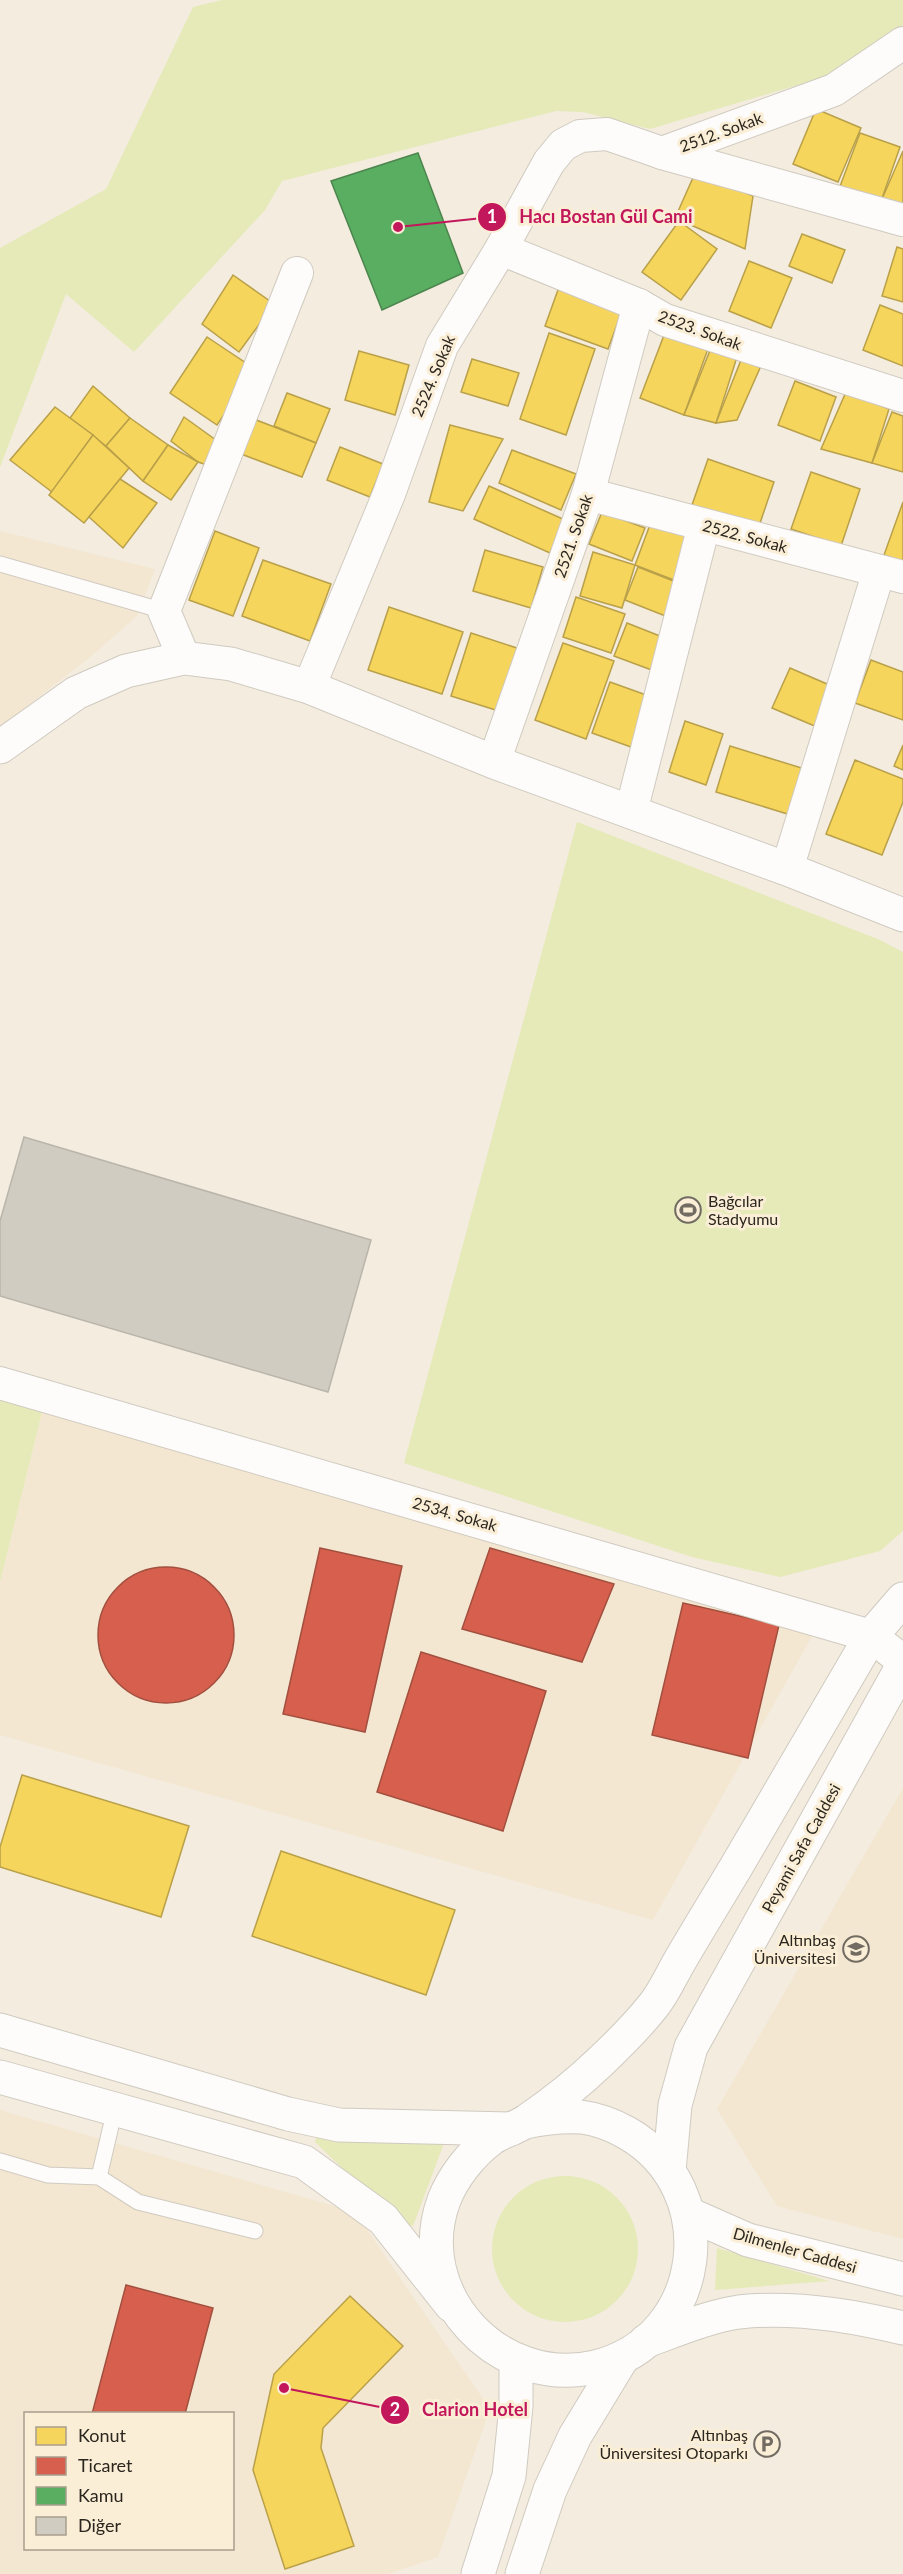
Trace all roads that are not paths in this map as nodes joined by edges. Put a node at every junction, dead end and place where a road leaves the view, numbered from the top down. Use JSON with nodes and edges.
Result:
{"nodes":[{"id":1,"x":903,"y":42,"type":"edge"},
{"id":2,"x":662,"y":153,"type":"junction"},
{"id":3,"x":903,"y":220,"type":"edge"},
{"id":4,"x":501,"y":249,"type":"junction"},
{"id":5,"x":297,"y":273,"type":"dead end"},
{"id":6,"x":639,"y":305,"type":"junction"},
{"id":7,"x":903,"y":396,"type":"edge"},
{"id":8,"x":588,"y":494,"type":"junction"},
{"id":9,"x":704,"y":525,"type":"junction"},
{"id":10,"x":0,"y":564,"type":"edge"},
{"id":11,"x":891,"y":574,"type":"edge"},
{"id":12,"x":164,"y":611,"type":"junction"},
{"id":13,"x":184,"y":658,"type":"junction"},
{"id":14,"x":309,"y":687,"type":"junction"},
{"id":15,"x":0,"y":747,"type":"edge"},
{"id":16,"x":494,"y":762,"type":"junction"},
{"id":17,"x":631,"y":812,"type":"junction"},
{"id":18,"x":787,"y":869,"type":"junction"},
{"id":19,"x":903,"y":915,"type":"edge"},
{"id":20,"x":0,"y":1383,"type":"edge"},
{"id":21,"x":903,"y":1599,"type":"edge"},
{"id":22,"x":872,"y":1636,"type":"junction"},
{"id":23,"x":903,"y":1663,"type":"edge"},
{"id":24,"x":0,"y":2030,"type":"edge"},
{"id":25,"x":0,"y":2077,"type":"edge"},
{"id":26,"x":115,"y":2109,"type":"junction"},
{"id":27,"x":518,"y":2126,"type":"junction"},
{"id":28,"x":0,"y":2160,"type":"edge"},
{"id":29,"x":669,"y":2171,"type":"junction"},
{"id":30,"x":99,"y":2177,"type":"junction"},
{"id":31,"x":689,"y":2214,"type":"junction"},
{"id":32,"x":255,"y":2231,"type":"dead end"},
{"id":33,"x":903,"y":2279,"type":"edge"},
{"id":34,"x":457,"y":2313,"type":"junction"},
{"id":35,"x":903,"y":2328,"type":"edge"},
{"id":36,"x":634,"y":2349,"type":"junction"},
{"id":37,"x":516,"y":2361,"type":"junction"},
{"id":38,"x":478,"y":2574,"type":"edge"},
{"id":39,"x":522,"y":2574,"type":"edge"}],
"edges":[{"from":1,"to":2,"type":"street","name":"2512. Sokak"},
{"from":2,"to":3,"type":"street","name":"2512. Sokak"},
{"from":2,"to":4,"type":"street","name":"2524. Sokak"},
{"from":4,"to":6,"type":"street","name":"2523. Sokak"},
{"from":4,"to":14,"type":"street","name":"2524. Sokak"},
{"from":5,"to":12,"type":"street"},
{"from":6,"to":7,"type":"street","name":"2523. Sokak"},
{"from":6,"to":8,"type":"street","name":"2521. Sokak"},
{"from":8,"to":9,"type":"street","name":"2522. Sokak"},
{"from":8,"to":16,"type":"street","name":"2521. Sokak"},
{"from":9,"to":11,"type":"street","name":"2522. Sokak"},
{"from":9,"to":17,"type":"street"},
{"from":10,"to":12,"type":"lane"},
{"from":11,"to":18,"type":"street"},
{"from":12,"to":13,"type":"street"},
{"from":13,"to":14,"type":"street"},
{"from":13,"to":15,"type":"street"},
{"from":14,"to":16,"type":"street"},
{"from":16,"to":17,"type":"street"},
{"from":17,"to":18,"type":"street"},
{"from":18,"to":19,"type":"street"},
{"from":20,"to":22,"type":"street","name":"2534. Sokak"},
{"from":21,"to":22,"type":"street"},
{"from":22,"to":23,"type":"street","name":"2534. Sokak"},
{"from":22,"to":27,"type":"street"},
{"from":23,"to":29,"type":"street","name":"Peyami Safa Caddesi"},
{"from":24,"to":27,"type":"street"},
{"from":25,"to":26,"type":"street"},
{"from":26,"to":30,"type":"lane"},
{"from":26,"to":34,"type":"street"},
{"from":27,"to":29,"type":"street"},
{"from":27,"to":34,"type":"street"},
{"from":28,"to":30,"type":"lane"},
{"from":29,"to":31,"type":"street"},
{"from":30,"to":32,"type":"lane"},
{"from":31,"to":33,"type":"street","name":"Dilmenler Caddesi"},
{"from":31,"to":36,"type":"street"},
{"from":34,"to":37,"type":"street"},
{"from":35,"to":36,"type":"street"},
{"from":36,"to":37,"type":"street"},
{"from":36,"to":39,"type":"street"},
{"from":37,"to":38,"type":"street"}]}
